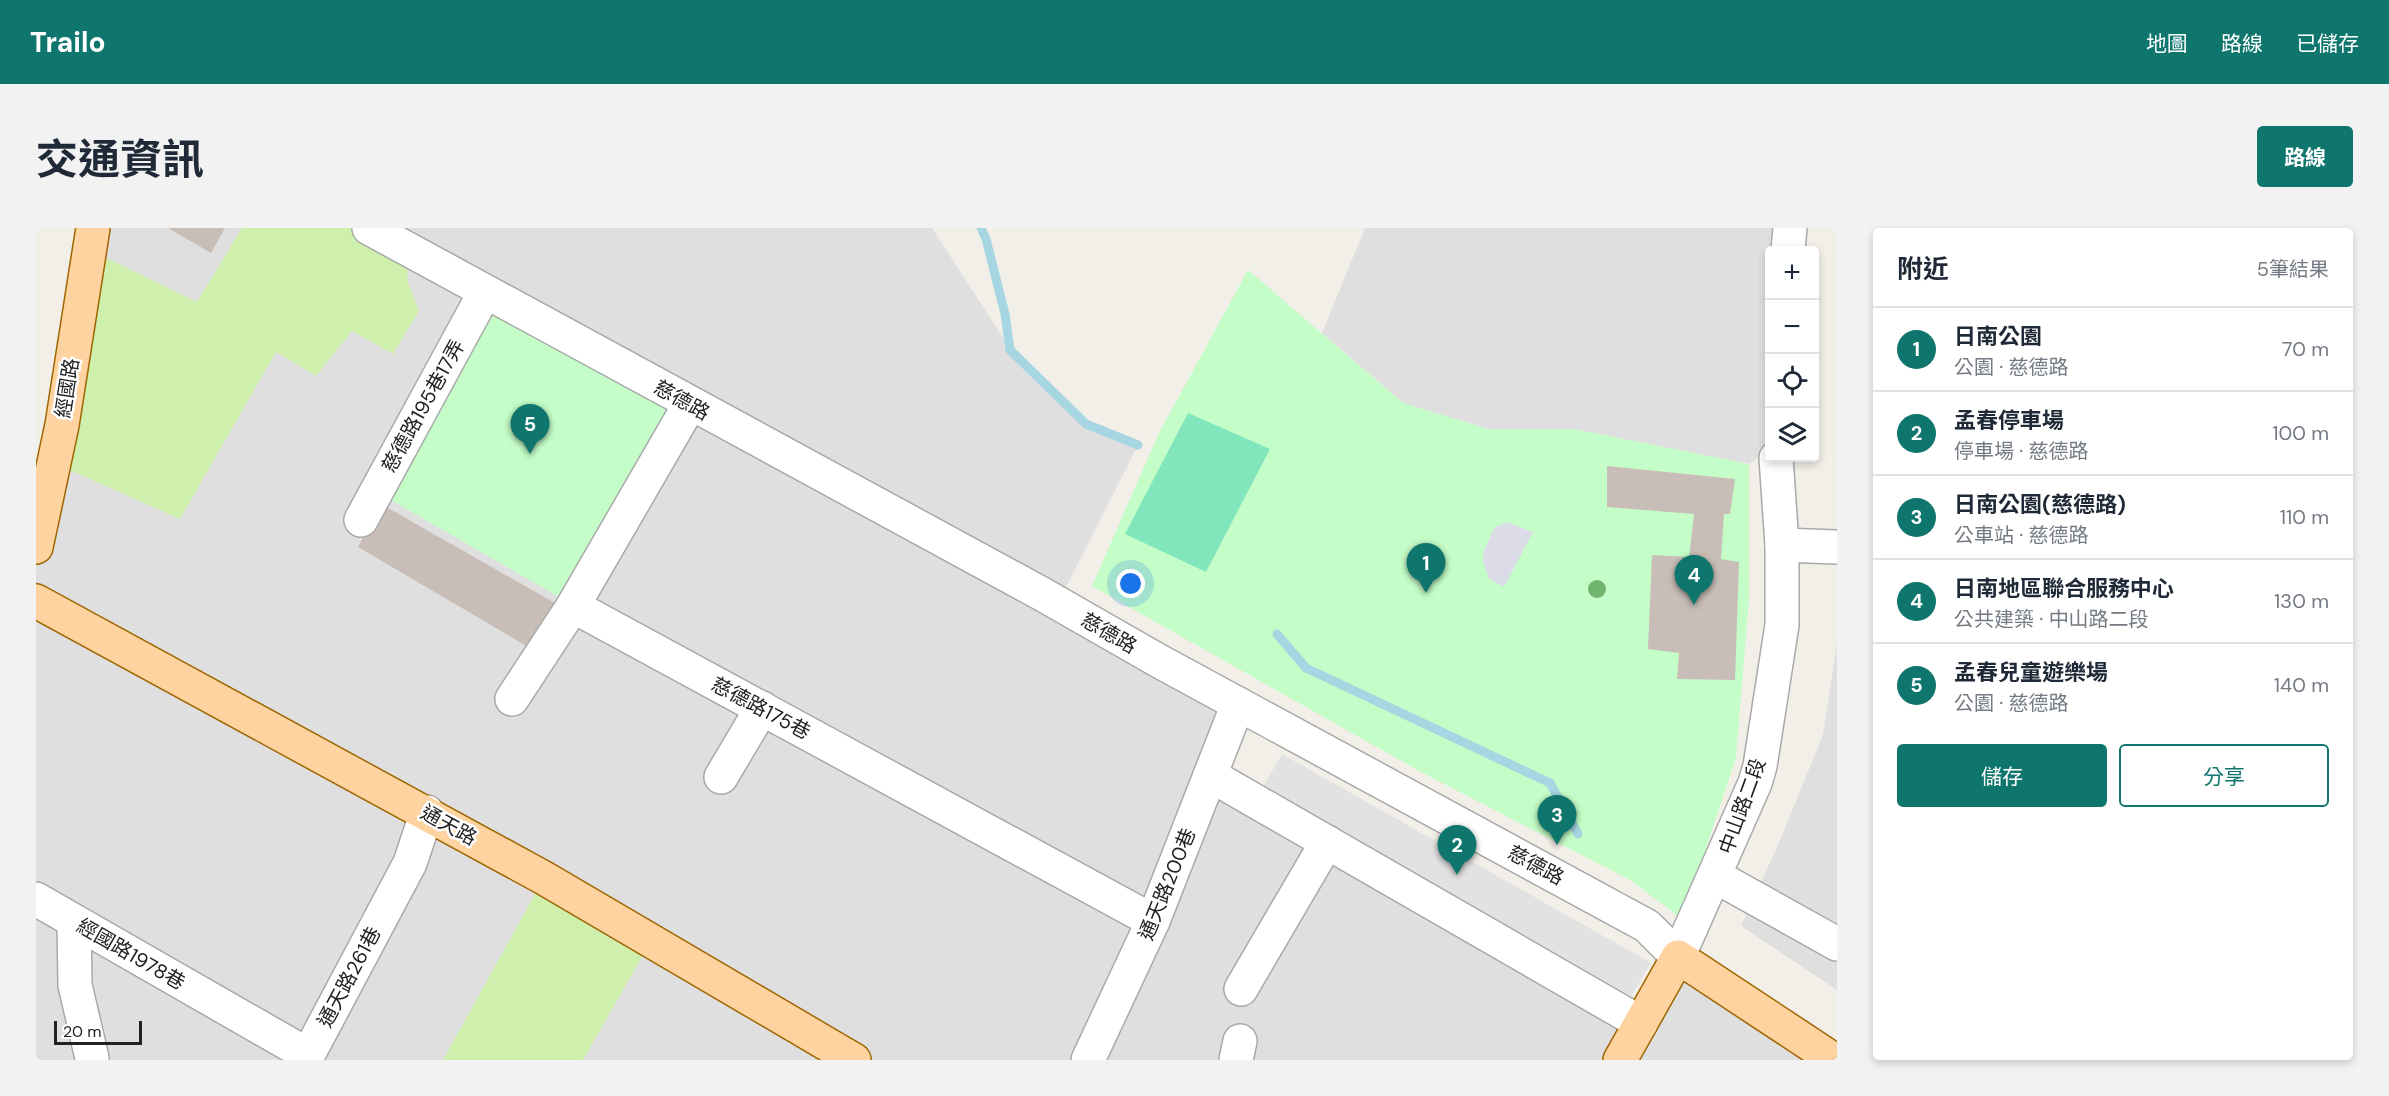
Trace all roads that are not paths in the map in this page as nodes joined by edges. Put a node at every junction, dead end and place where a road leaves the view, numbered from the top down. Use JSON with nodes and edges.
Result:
{"nodes":[{"id":1,"x":93,"y":228,"type":"edge"},
{"id":2,"x":369,"y":228,"type":"edge"},
{"id":3,"x":1790,"y":228,"type":"edge"},
{"id":4,"x":1788,"y":246,"type":"edge"},
{"id":5,"x":485,"y":292,"type":"junction"},
{"id":6,"x":690,"y":404,"type":"junction"},
{"id":7,"x":1776,"y":462,"type":"edge"},
{"id":8,"x":361,"y":520,"type":"dead end"},
{"id":9,"x":1782,"y":545,"type":"junction"},
{"id":10,"x":36,"y":547,"type":"edge"},
{"id":11,"x":1837,"y":547,"type":"edge"},
{"id":12,"x":36,"y":602,"type":"edge"},
{"id":13,"x":573,"y":606,"type":"junction"},
{"id":14,"x":512,"y":699,"type":"dead end"},
{"id":15,"x":1238,"y":704,"type":"junction"},
{"id":16,"x":762,"y":708,"type":"junction"},
{"id":17,"x":1210,"y":775,"type":"junction"},
{"id":18,"x":722,"y":777,"type":"dead end"},
{"id":19,"x":427,"y":812,"type":"junction"},
{"id":20,"x":1327,"y":842,"type":"junction"},
{"id":21,"x":1715,"y":876,"type":"junction"},
{"id":22,"x":36,"y":899,"type":"edge"},
{"id":23,"x":74,"y":921,"type":"junction"},
{"id":24,"x":1153,"y":921,"type":"junction"},
{"id":25,"x":1837,"y":944,"type":"edge"},
{"id":26,"x":1678,"y":957,"type":"junction"},
{"id":27,"x":1241,"y":989,"type":"dead end"},
{"id":28,"x":226,"y":1009,"type":"joint"},
{"id":29,"x":1641,"y":1023,"type":"junction"},
{"id":30,"x":92,"y":1058,"type":"dead end"},
{"id":31,"x":310,"y":1058,"type":"edge"},
{"id":32,"x":854,"y":1060,"type":"edge"},
{"id":33,"x":1088,"y":1060,"type":"edge"},
{"id":34,"x":1620,"y":1060,"type":"edge"},
{"id":35,"x":1834,"y":1060,"type":"edge"}],
"edges":[{"from":1,"to":10,"type":"main road","name":"經國路"},
{"from":2,"to":5,"type":"street","name":"慈德路"},
{"from":3,"to":4,"type":"street"},
{"from":5,"to":6,"type":"street","name":"慈德路"},
{"from":5,"to":8,"type":"street","name":"慈德路195巷17弄"},
{"from":6,"to":13,"type":"street"},
{"from":6,"to":15,"type":"street","name":"慈德路"},
{"from":7,"to":9,"type":"street","name":"中山路二段"},
{"from":9,"to":11,"type":"street"},
{"from":9,"to":21,"type":"street","name":"中山路二段"},
{"from":12,"to":19,"type":"main road","name":"通天路"},
{"from":13,"to":14,"type":"street"},
{"from":13,"to":16,"type":"street","name":"慈德路175巷"},
{"from":15,"to":17,"type":"street","name":"通天路200巷"},
{"from":15,"to":26,"type":"street","name":"慈德路"},
{"from":16,"to":18,"type":"street"},
{"from":16,"to":24,"type":"street","name":"慈德路175巷"},
{"from":17,"to":20,"type":"street"},
{"from":17,"to":24,"type":"street","name":"通天路200巷"},
{"from":19,"to":31,"type":"street","name":"通天路261巷"},
{"from":19,"to":32,"type":"main road","name":"通天路"},
{"from":20,"to":27,"type":"street"},
{"from":20,"to":29,"type":"street"},
{"from":21,"to":25,"type":"street"},
{"from":21,"to":26,"type":"street","name":"中山路二段"},
{"from":22,"to":23,"type":"street","name":"經國路1978巷"},
{"from":23,"to":28,"type":"street","name":"經國路1978巷"},
{"from":23,"to":30,"type":"street"},
{"from":24,"to":33,"type":"street","name":"通天路200巷"},
{"from":26,"to":29,"type":"main road","name":"中山路二段"},
{"from":26,"to":35,"type":"main road","name":"慈德路"},
{"from":28,"to":31,"type":"street","name":"通天路261巷"},
{"from":29,"to":34,"type":"main road","name":"中山路二段"}]}
